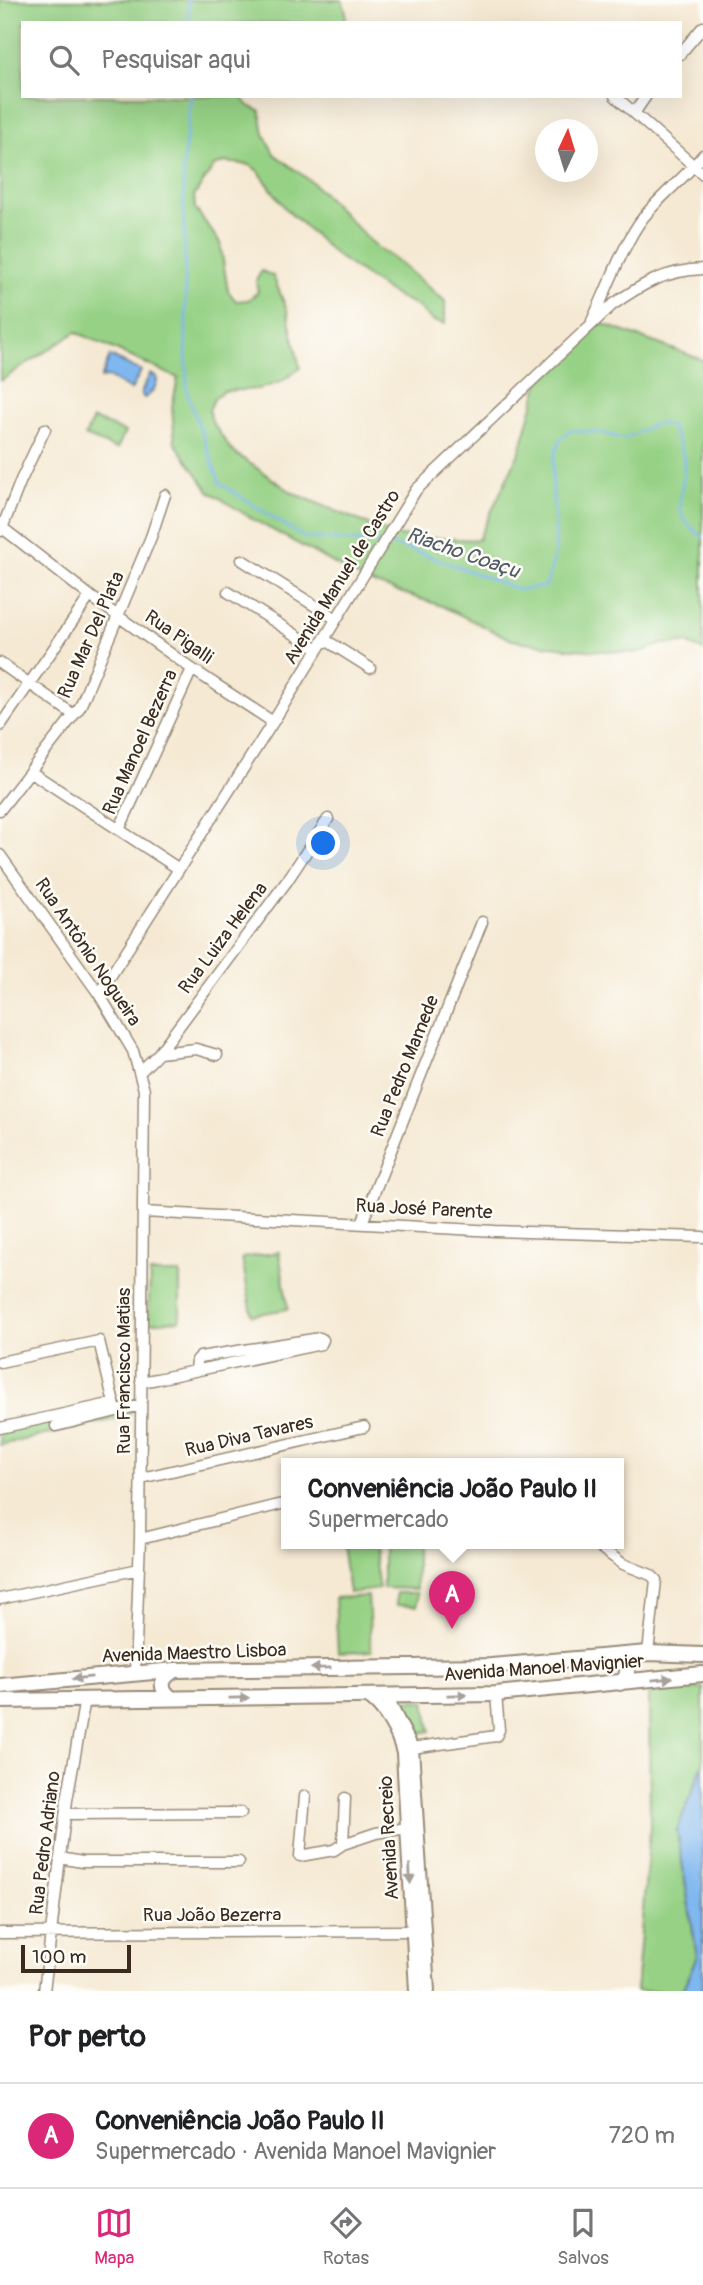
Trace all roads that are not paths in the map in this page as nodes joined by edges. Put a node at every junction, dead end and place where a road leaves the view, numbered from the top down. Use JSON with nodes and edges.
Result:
{"nodes":[{"id":1,"x":703,"y":27,"type":"edge"},
{"id":2,"x":682,"y":52,"type":"edge"},
{"id":3,"x":618,"y":98,"type":"edge"},
{"id":4,"x":645,"y":98,"type":"edge"},
{"id":5,"x":635,"y":112,"type":"junction"},
{"id":6,"x":703,"y":155,"type":"edge"},
{"id":7,"x":694,"y":167,"type":"junction"},
{"id":8,"x":703,"y":174,"type":"edge"},
{"id":9,"x":703,"y":269,"type":"edge"},
{"id":10,"x":591,"y":324,"type":"junction"},
{"id":11,"x":45,"y":429,"type":"dead end"},
{"id":12,"x":165,"y":495,"type":"dead end"},
{"id":13,"x":1,"y":529,"type":"edge"},
{"id":14,"x":242,"y":560,"type":"dead end"},
{"id":15,"x":228,"y":592,"type":"dead end"},
{"id":16,"x":90,"y":596,"type":"junction"},
{"id":17,"x":119,"y":616,"type":"junction"},
{"id":18,"x":336,"y":619,"type":"junction"},
{"id":19,"x":324,"y":639,"type":"junction"},
{"id":20,"x":318,"y":649,"type":"junction"},
{"id":21,"x":0,"y":663,"type":"edge"},
{"id":22,"x":370,"y":668,"type":"dead end"},
{"id":23,"x":192,"y":669,"type":"junction"},
{"id":24,"x":29,"y":684,"type":"junction"},
{"id":25,"x":74,"y":715,"type":"junction"},
{"id":26,"x":273,"y":722,"type":"junction"},
{"id":27,"x":0,"y":726,"type":"edge"},
{"id":28,"x":31,"y":772,"type":"junction"},
{"id":29,"x":0,"y":810,"type":"edge"},
{"id":30,"x":328,"y":819,"type":"dead end"},
{"id":31,"x":119,"y":830,"type":"junction"},
{"id":32,"x":0,"y":855,"type":"edge"},
{"id":33,"x":179,"y":869,"type":"junction"},
{"id":34,"x":0,"y":874,"type":"edge"},
{"id":35,"x":15,"y":877,"type":"junction"},
{"id":36,"x":482,"y":922,"type":"dead end"},
{"id":37,"x":99,"y":993,"type":"junction"},
{"id":38,"x":159,"y":1053,"type":"junction"},
{"id":39,"x":217,"y":1055,"type":"dead end"},
{"id":40,"x":140,"y":1072,"type":"junction"},
{"id":41,"x":143,"y":1212,"type":"junction"},
{"id":42,"x":362,"y":1223,"type":"junction"},
{"id":43,"x":703,"y":1237,"type":"edge"},
{"id":44,"x":0,"y":1362,"type":"edge"},
{"id":45,"x":197,"y":1370,"type":"junction"},
{"id":46,"x":141,"y":1382,"type":"junction"},
{"id":47,"x":141,"y":1405,"type":"junction"},
{"id":48,"x":115,"y":1407,"type":"junction"},
{"id":49,"x":56,"y":1426,"type":"dead end"},
{"id":50,"x":0,"y":1427,"type":"edge"},
{"id":51,"x":364,"y":1427,"type":"dead end"},
{"id":52,"x":141,"y":1478,"type":"junction"},
{"id":53,"x":281,"y":1504,"type":"edge"},
{"id":54,"x":140,"y":1539,"type":"junction"},
{"id":55,"x":602,"y":1549,"type":"edge"},
{"id":56,"x":139,"y":1569,"type":"junction"},
{"id":57,"x":0,"y":1600,"type":"edge"},
{"id":58,"x":649,"y":1653,"type":"junction"},
{"id":59,"x":703,"y":1655,"type":"edge"},
{"id":60,"x":612,"y":1656,"type":"junction"},
{"id":61,"x":390,"y":1667,"type":"joint"},
{"id":62,"x":175,"y":1670,"type":"junction"},
{"id":63,"x":135,"y":1672,"type":"junction"},
{"id":64,"x":703,"y":1674,"type":"edge"},
{"id":65,"x":620,"y":1683,"type":"junction"},
{"id":66,"x":0,"y":1686,"type":"edge"},
{"id":67,"x":496,"y":1694,"type":"junction"},
{"id":68,"x":366,"y":1696,"type":"junction"},
{"id":69,"x":388,"y":1696,"type":"junction"},
{"id":70,"x":171,"y":1698,"type":"junction"},
{"id":71,"x":85,"y":1699,"type":"junction"},
{"id":72,"x":0,"y":1701,"type":"edge"},
{"id":73,"x":412,"y":1748,"type":"junction"},
{"id":74,"x":305,"y":1796,"type":"dead end"},
{"id":75,"x":345,"y":1798,"type":"dead end"},
{"id":76,"x":241,"y":1813,"type":"dead end"},
{"id":77,"x":66,"y":1814,"type":"junction"},
{"id":78,"x":413,"y":1828,"type":"junction"},
{"id":79,"x":343,"y":1844,"type":"junction"},
{"id":80,"x":60,"y":1858,"type":"junction"},
{"id":81,"x":239,"y":1862,"type":"dead end"},
{"id":82,"x":419,"y":1930,"type":"junction"},
{"id":83,"x":0,"y":1933,"type":"edge"},
{"id":84,"x":52,"y":1933,"type":"junction"},
{"id":85,"x":44,"y":1991,"type":"edge"},
{"id":86,"x":416,"y":1991,"type":"edge"},
{"id":87,"x":428,"y":1991,"type":"edge"}],
"edges":[{"from":1,"to":2,"type":"street"},
{"from":3,"to":5,"type":"street"},
{"from":4,"to":5,"type":"street"},
{"from":5,"to":7,"type":"street"},
{"from":6,"to":7,"type":"street"},
{"from":7,"to":8,"type":"street"},
{"from":7,"to":10,"type":"street"},
{"from":9,"to":10,"type":"street","name":"Avenida Manuel de Castro"},
{"from":10,"to":18,"type":"street","name":"Avenida Manuel de Castro"},
{"from":11,"to":13,"type":"street"},
{"from":12,"to":17,"type":"street","name":"Rua Mar Del Plata"},
{"from":13,"to":16,"type":"street","name":"Rua Pigalli"},
{"from":14,"to":18,"type":"street"},
{"from":15,"to":20,"type":"street"},
{"from":16,"to":17,"type":"street","name":"Rua Pigalli"},
{"from":16,"to":24,"type":"street"},
{"from":17,"to":23,"type":"street","name":"Rua Pigalli"},
{"from":17,"to":25,"type":"street","name":"Rua Mar Del Plata"},
{"from":18,"to":19,"type":"street","name":"Avenida Manuel de Castro"},
{"from":19,"to":20,"type":"street","name":"Avenida Manuel de Castro"},
{"from":19,"to":22,"type":"street"},
{"from":20,"to":26,"type":"street","name":"Avenida Manuel de Castro"},
{"from":21,"to":24,"type":"street"},
{"from":23,"to":26,"type":"street","name":"Rua Pigalli"},
{"from":23,"to":31,"type":"street","name":"Rua Manoel Bezerra"},
{"from":24,"to":25,"type":"street"},
{"from":24,"to":27,"type":"street"},
{"from":25,"to":28,"type":"street","name":"Rua Mar Del Plata"},
{"from":26,"to":33,"type":"street","name":"Avenida Manuel de Castro"},
{"from":28,"to":29,"type":"street","name":"Rua Mar Del Plata"},
{"from":28,"to":31,"type":"street"},
{"from":30,"to":38,"type":"street","name":"Rua Luiza Helena"},
{"from":31,"to":33,"type":"street"},
{"from":32,"to":35,"type":"street","name":"Rua Antônio Nogueira"},
{"from":33,"to":37,"type":"street","name":"Avenida Manuel de Castro"},
{"from":34,"to":35,"type":"street"},
{"from":35,"to":37,"type":"street","name":"Rua Antônio Nogueira"},
{"from":36,"to":42,"type":"street","name":"Rua Pedro Mamede"},
{"from":37,"to":40,"type":"street","name":"Rua Antônio Nogueira"},
{"from":38,"to":39,"type":"street"},
{"from":38,"to":40,"type":"street","name":"Rua Luiza Helena"},
{"from":40,"to":41,"type":"street","name":"Rua Francisco Matias"},
{"from":41,"to":42,"type":"street","name":"Rua José Parente"},
{"from":41,"to":46,"type":"street","name":"Rua Francisco Matias"},
{"from":42,"to":43,"type":"street","name":"Rua José Parente"},
{"from":44,"to":48,"type":"street"},
{"from":45,"to":45,"type":"street"},
{"from":45,"to":46,"type":"street"},
{"from":46,"to":47,"type":"street","name":"Rua Francisco Matias"},
{"from":47,"to":48,"type":"street"},
{"from":47,"to":52,"type":"street","name":"Rua Francisco Matias"},
{"from":48,"to":49,"type":"street"},
{"from":48,"to":50,"type":"street"},
{"from":51,"to":52,"type":"street","name":"Rua Diva Tavares"},
{"from":52,"to":54,"type":"street","name":"Rua Francisco Matias"},
{"from":53,"to":54,"type":"street"},
{"from":54,"to":56,"type":"street","name":"Rua Francisco Matias"},
{"from":55,"to":58,"type":"street"},
{"from":56,"to":57,"type":"street"},
{"from":56,"to":63,"type":"street","name":"Rua Francisco Matias"},
{"from":58,"to":59,"type":"highway","name":"Avenida Manoel Mavignier"},
{"from":58,"to":60,"type":"highway","name":"Avenida Manoel Mavignier"},
{"from":60,"to":61,"type":"highway","name":"Avenida Manoel Mavignier"},
{"from":60,"to":65,"type":"highway"},
{"from":61,"to":62,"type":"highway","name":"Avenida Maestro Lisboa","one_way":true},
{"from":62,"to":63,"type":"highway","name":"Avenida Maestro Lisboa"},
{"from":62,"to":70,"type":"highway"},
{"from":63,"to":66,"type":"highway","name":"Avenida Maestro Lisboa","one_way":true},
{"from":65,"to":64,"type":"highway","name":"Avenida Manoel Mavignier","one_way":true},
{"from":65,"to":67,"type":"highway","name":"Avenida Manoel Mavignier"},
{"from":69,"to":67,"type":"highway","name":"Avenida Manoel Mavignier","one_way":true},
{"from":67,"to":73,"type":"street"},
{"from":68,"to":69,"type":"highway"},
{"from":70,"to":68,"type":"highway","one_way":true},
{"from":68,"to":78,"type":"main road","name":"Avenida Recreio"},
{"from":69,"to":73,"type":"main road","name":"Avenida Recreio"},
{"from":70,"to":71,"type":"highway"},
{"from":71,"to":72,"type":"highway"},
{"from":71,"to":77,"type":"street","name":"Rua Pedro Adriano"},
{"from":73,"to":78,"type":"main road","name":"Avenida Recreio"},
{"from":74,"to":79,"type":"street"},
{"from":75,"to":79,"type":"street"},
{"from":76,"to":77,"type":"street"},
{"from":77,"to":80,"type":"street","name":"Rua Pedro Adriano"},
{"from":78,"to":79,"type":"street"},
{"from":78,"to":82,"type":"main road","name":"Avenida Recreio"},
{"from":80,"to":81,"type":"street"},
{"from":80,"to":84,"type":"street","name":"Rua Pedro Adriano"},
{"from":82,"to":84,"type":"street","name":"Rua João Bezerra"},
{"from":82,"to":86,"type":"main road","name":"Avenida Recreio"},
{"from":82,"to":87,"type":"main road","name":"Avenida Recreio"},
{"from":83,"to":84,"type":"street","name":"Rua João Bezerra"},
{"from":84,"to":85,"type":"street","name":"Rua Pedro Adriano"}]}
